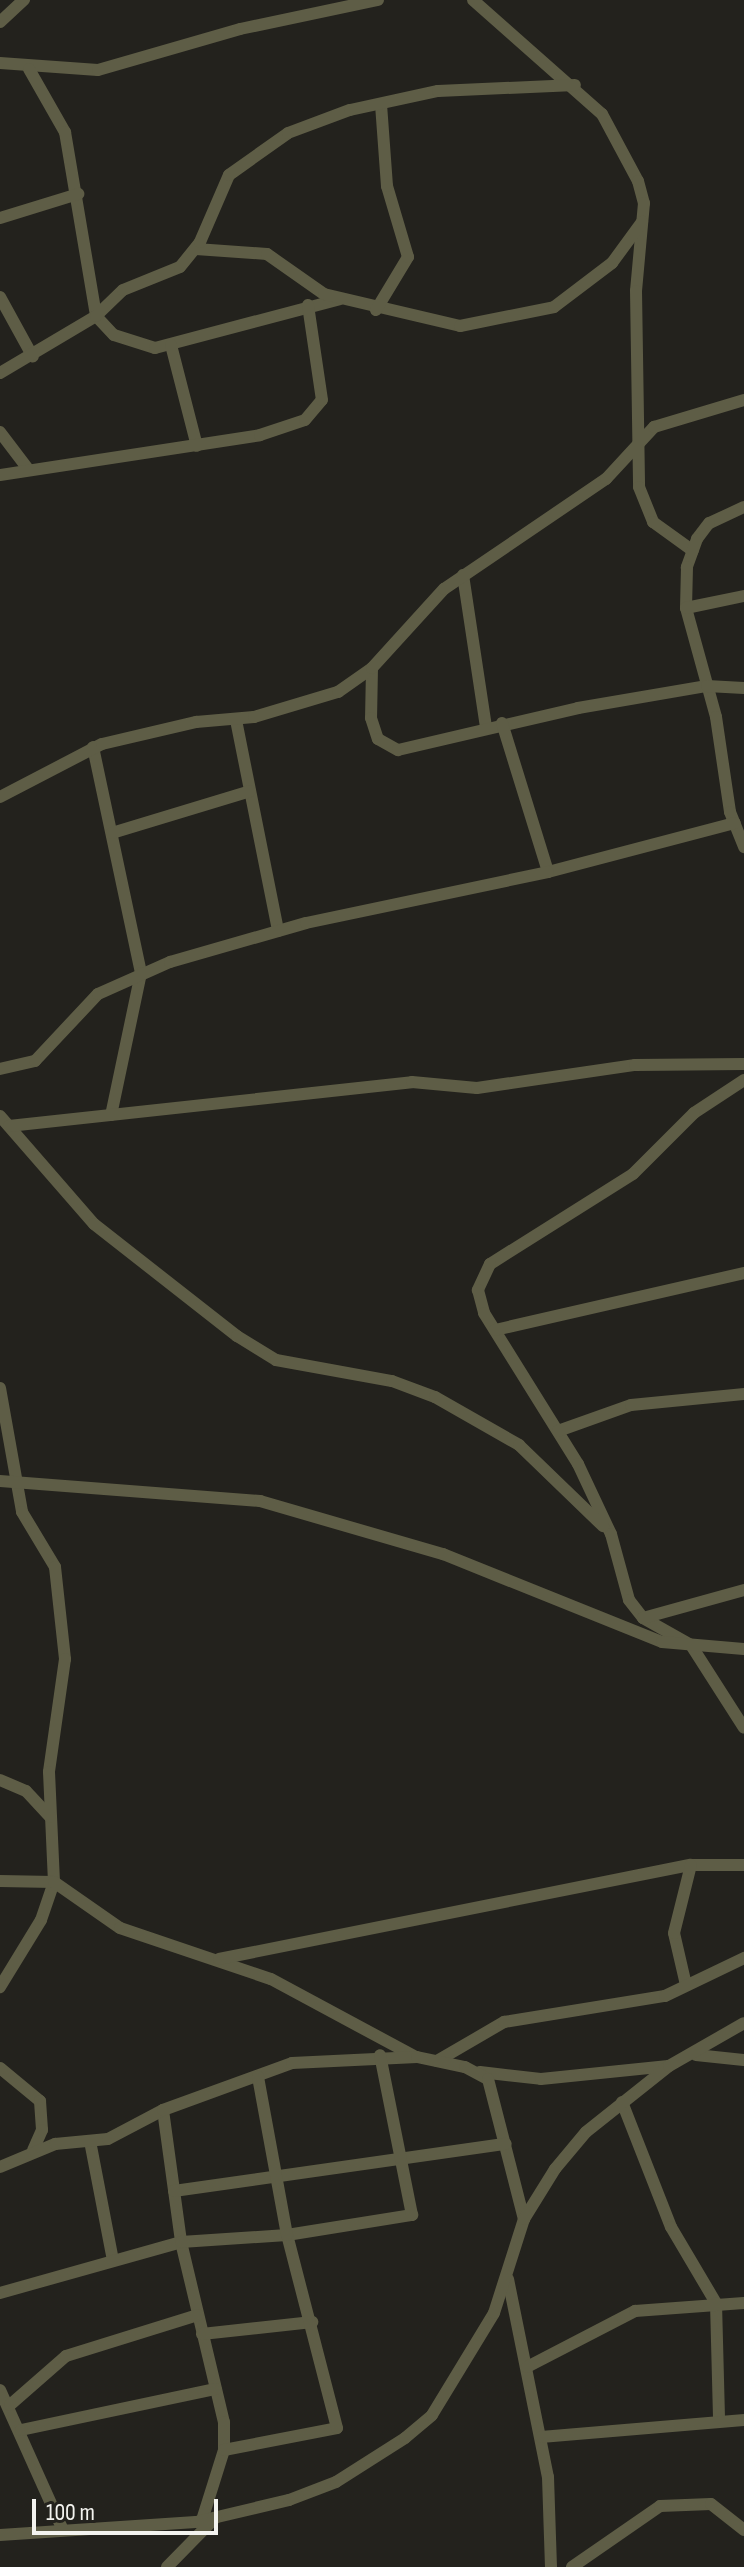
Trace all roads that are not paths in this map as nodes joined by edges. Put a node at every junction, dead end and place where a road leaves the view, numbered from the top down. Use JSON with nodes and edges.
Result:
{"nodes":[{"id":1,"x":24,"y":0,"type":"edge"},
{"id":2,"x":378,"y":0,"type":"edge"},
{"id":3,"x":473,"y":0,"type":"edge"},
{"id":4,"x":0,"y":22,"type":"edge"},
{"id":5,"x":0,"y":63,"type":"edge"},
{"id":6,"x":29,"y":69,"type":"junction"},
{"id":7,"x":575,"y":85,"type":"junction"},
{"id":8,"x":381,"y":104,"type":"junction"},
{"id":9,"x":78,"y":194,"type":"junction"},
{"id":10,"x":0,"y":218,"type":"edge"},
{"id":11,"x":642,"y":222,"type":"junction"},
{"id":12,"x":196,"y":249,"type":"junction"},
{"id":13,"x":340,"y":299,"type":"junction"},
{"id":14,"x":1,"y":302,"type":"edge"},
{"id":15,"x":308,"y":305,"type":"junction"},
{"id":16,"x":376,"y":310,"type":"junction"},
{"id":17,"x":96,"y":316,"type":"junction"},
{"id":18,"x":171,"y":345,"type":"junction"},
{"id":19,"x":33,"y":357,"type":"junction"},
{"id":20,"x":0,"y":373,"type":"edge"},
{"id":21,"x":744,"y":400,"type":"edge"},
{"id":22,"x":0,"y":432,"type":"edge"},
{"id":23,"x":638,"y":443,"type":"junction"},
{"id":24,"x":197,"y":446,"type":"junction"},
{"id":25,"x":28,"y":469,"type":"junction"},
{"id":26,"x":0,"y":475,"type":"edge"},
{"id":27,"x":744,"y":507,"type":"edge"},
{"id":28,"x":693,"y":551,"type":"junction"},
{"id":29,"x":463,"y":575,"type":"junction"},
{"id":30,"x":744,"y":596,"type":"edge"},
{"id":31,"x":686,"y":608,"type":"junction"},
{"id":32,"x":372,"y":668,"type":"junction"},
{"id":33,"x":707,"y":686,"type":"junction"},
{"id":34,"x":744,"y":688,"type":"edge"},
{"id":35,"x":236,"y":720,"type":"junction"},
{"id":36,"x":502,"y":723,"type":"junction"},
{"id":37,"x":486,"y":727,"type":"junction"},
{"id":38,"x":93,"y":747,"type":"junction"},
{"id":39,"x":250,"y":791,"type":"junction"},
{"id":40,"x":0,"y":797,"type":"edge"},
{"id":41,"x":744,"y":805,"type":"edge"},
{"id":42,"x":733,"y":818,"type":"junction"},
{"id":43,"x":112,"y":833,"type":"junction"},
{"id":44,"x":744,"y":847,"type":"edge"},
{"id":45,"x":548,"y":872,"type":"junction"},
{"id":46,"x":278,"y":931,"type":"junction"},
{"id":47,"x":141,"y":973,"type":"junction"},
{"id":48,"x":744,"y":1064,"type":"edge"},
{"id":49,"x":0,"y":1069,"type":"edge"},
{"id":50,"x":744,"y":1080,"type":"edge"},
{"id":51,"x":111,"y":1115,"type":"junction"},
{"id":52,"x":4,"y":1121,"type":"edge"},
{"id":53,"x":744,"y":1273,"type":"edge"},
{"id":54,"x":495,"y":1330,"type":"junction"},
{"id":55,"x":0,"y":1388,"type":"edge"},
{"id":56,"x":744,"y":1394,"type":"edge"},
{"id":57,"x":558,"y":1431,"type":"junction"},
{"id":58,"x":15,"y":1479,"type":"junction"},
{"id":59,"x":0,"y":1481,"type":"edge"},
{"id":60,"x":611,"y":1534,"type":"junction"},
{"id":61,"x":744,"y":1590,"type":"edge"},
{"id":62,"x":643,"y":1618,"type":"junction"},
{"id":63,"x":691,"y":1645,"type":"junction"},
{"id":64,"x":744,"y":1649,"type":"edge"},
{"id":65,"x":744,"y":1728,"type":"edge"},
{"id":66,"x":0,"y":1780,"type":"edge"},
{"id":67,"x":50,"y":1817,"type":"junction"},
{"id":68,"x":691,"y":1865,"type":"junction"},
{"id":69,"x":744,"y":1865,"type":"edge"},
{"id":70,"x":0,"y":1881,"type":"edge"},
{"id":71,"x":54,"y":1882,"type":"junction"},
{"id":72,"x":744,"y":1958,"type":"edge"},
{"id":73,"x":219,"y":1959,"type":"junction"},
{"id":74,"x":686,"y":1985,"type":"junction"},
{"id":75,"x":0,"y":1987,"type":"edge"},
{"id":76,"x":744,"y":2023,"type":"edge"},
{"id":77,"x":380,"y":2055,"type":"junction"},
{"id":78,"x":696,"y":2055,"type":"junction"},
{"id":79,"x":417,"y":2057,"type":"junction"},
{"id":80,"x":744,"y":2060,"type":"edge"},
{"id":81,"x":437,"y":2061,"type":"junction"},
{"id":82,"x":669,"y":2066,"type":"junction"},
{"id":83,"x":0,"y":2068,"type":"edge"},
{"id":84,"x":480,"y":2072,"type":"junction"},
{"id":85,"x":258,"y":2077,"type":"junction"},
{"id":86,"x":622,"y":2102,"type":"junction"},
{"id":87,"x":163,"y":2110,"type":"junction"},
{"id":88,"x":90,"y":2141,"type":"junction"},
{"id":89,"x":506,"y":2144,"type":"junction"},
{"id":90,"x":33,"y":2150,"type":"junction"},
{"id":91,"x":402,"y":2157,"type":"junction"},
{"id":92,"x":0,"y":2167,"type":"edge"},
{"id":93,"x":276,"y":2175,"type":"junction"},
{"id":94,"x":174,"y":2191,"type":"junction"},
{"id":95,"x":524,"y":2219,"type":"junction"},
{"id":96,"x":287,"y":2235,"type":"junction"},
{"id":97,"x":181,"y":2242,"type":"junction"},
{"id":98,"x":113,"y":2260,"type":"junction"},
{"id":99,"x":507,"y":2276,"type":"junction"},
{"id":100,"x":0,"y":2293,"type":"edge"},
{"id":101,"x":716,"y":2303,"type":"junction"},
{"id":102,"x":744,"y":2303,"type":"edge"},
{"id":103,"x":198,"y":2315,"type":"junction"},
{"id":104,"x":312,"y":2322,"type":"junction"},
{"id":105,"x":202,"y":2334,"type":"junction"},
{"id":106,"x":527,"y":2367,"type":"junction"},
{"id":107,"x":216,"y":2389,"type":"junction"},
{"id":108,"x":0,"y":2390,"type":"edge"},
{"id":109,"x":10,"y":2405,"type":"junction"},
{"id":110,"x":719,"y":2420,"type":"junction"},
{"id":111,"x":744,"y":2420,"type":"edge"},
{"id":112,"x":21,"y":2430,"type":"junction"},
{"id":113,"x":541,"y":2437,"type":"junction"},
{"id":114,"x":224,"y":2450,"type":"junction"},
{"id":115,"x":216,"y":2517,"type":"junction"},
{"id":116,"x":202,"y":2520,"type":"junction"},
{"id":117,"x":62,"y":2528,"type":"junction"},
{"id":118,"x":744,"y":2530,"type":"edge"},
{"id":119,"x":0,"y":2535,"type":"edge"},
{"id":120,"x":167,"y":2567,"type":"edge"},
{"id":121,"x":551,"y":2567,"type":"edge"},
{"id":122,"x":572,"y":2567,"type":"edge"}],
"edges":[{"from":1,"to":4,"type":"street"},
{"from":2,"to":6,"type":"street"},
{"from":3,"to":7,"type":"street"},
{"from":5,"to":6,"type":"street"},
{"from":6,"to":9,"type":"street"},
{"from":7,"to":8,"type":"street"},
{"from":7,"to":11,"type":"street"},
{"from":8,"to":12,"type":"street"},
{"from":8,"to":16,"type":"street"},
{"from":9,"to":10,"type":"street"},
{"from":9,"to":17,"type":"street"},
{"from":11,"to":16,"type":"street"},
{"from":11,"to":23,"type":"street"},
{"from":12,"to":13,"type":"street"},
{"from":12,"to":17,"type":"street"},
{"from":13,"to":15,"type":"street"},
{"from":13,"to":16,"type":"street"},
{"from":14,"to":19,"type":"street"},
{"from":15,"to":18,"type":"street"},
{"from":15,"to":24,"type":"street"},
{"from":17,"to":18,"type":"street"},
{"from":17,"to":19,"type":"street"},
{"from":18,"to":24,"type":"street"},
{"from":19,"to":20,"type":"street"},
{"from":21,"to":23,"type":"street"},
{"from":22,"to":25,"type":"street"},
{"from":23,"to":28,"type":"street"},
{"from":23,"to":29,"type":"street"},
{"from":24,"to":25,"type":"street"},
{"from":25,"to":26,"type":"street"},
{"from":27,"to":28,"type":"street"},
{"from":28,"to":31,"type":"street"},
{"from":29,"to":32,"type":"street"},
{"from":29,"to":37,"type":"street"},
{"from":30,"to":31,"type":"street"},
{"from":31,"to":33,"type":"street"},
{"from":32,"to":35,"type":"street"},
{"from":32,"to":37,"type":"street"},
{"from":33,"to":34,"type":"street"},
{"from":33,"to":36,"type":"street"},
{"from":33,"to":42,"type":"street"},
{"from":35,"to":38,"type":"street"},
{"from":35,"to":39,"type":"street"},
{"from":36,"to":37,"type":"street"},
{"from":36,"to":45,"type":"street"},
{"from":38,"to":40,"type":"street"},
{"from":38,"to":43,"type":"street"},
{"from":39,"to":43,"type":"street"},
{"from":39,"to":46,"type":"street"},
{"from":41,"to":42,"type":"street"},
{"from":42,"to":44,"type":"street"},
{"from":42,"to":45,"type":"street"},
{"from":43,"to":47,"type":"street"},
{"from":45,"to":46,"type":"street"},
{"from":46,"to":47,"type":"street"},
{"from":47,"to":49,"type":"street"},
{"from":47,"to":51,"type":"street"},
{"from":48,"to":51,"type":"street"},
{"from":50,"to":54,"type":"street"},
{"from":51,"to":52,"type":"street"},
{"from":52,"to":60,"type":"street"},
{"from":53,"to":54,"type":"street"},
{"from":54,"to":57,"type":"street"},
{"from":55,"to":58,"type":"street"},
{"from":56,"to":57,"type":"street"},
{"from":57,"to":60,"type":"street"},
{"from":58,"to":59,"type":"street"},
{"from":58,"to":63,"type":"street"},
{"from":58,"to":67,"type":"street"},
{"from":60,"to":62,"type":"street"},
{"from":61,"to":62,"type":"street"},
{"from":62,"to":63,"type":"street"},
{"from":63,"to":64,"type":"street"},
{"from":63,"to":65,"type":"street"},
{"from":66,"to":67,"type":"street"},
{"from":67,"to":71,"type":"street"},
{"from":68,"to":69,"type":"street"},
{"from":68,"to":73,"type":"street"},
{"from":68,"to":74,"type":"street"},
{"from":70,"to":71,"type":"street"},
{"from":71,"to":73,"type":"street"},
{"from":71,"to":75,"type":"street"},
{"from":72,"to":74,"type":"street"},
{"from":73,"to":79,"type":"street"},
{"from":74,"to":81,"type":"street"},
{"from":76,"to":78,"type":"street"},
{"from":77,"to":79,"type":"street"},
{"from":77,"to":85,"type":"street"},
{"from":77,"to":91,"type":"street"},
{"from":78,"to":80,"type":"street"},
{"from":78,"to":82,"type":"street"},
{"from":79,"to":81,"type":"street"},
{"from":81,"to":84,"type":"street"},
{"from":82,"to":84,"type":"street"},
{"from":82,"to":86,"type":"street"},
{"from":83,"to":90,"type":"street"},
{"from":84,"to":89,"type":"street"},
{"from":85,"to":87,"type":"street"},
{"from":85,"to":93,"type":"street"},
{"from":86,"to":95,"type":"street"},
{"from":86,"to":101,"type":"street"},
{"from":87,"to":88,"type":"street"},
{"from":87,"to":94,"type":"street"},
{"from":88,"to":90,"type":"street"},
{"from":88,"to":98,"type":"street"},
{"from":89,"to":91,"type":"street"},
{"from":89,"to":95,"type":"street"},
{"from":90,"to":92,"type":"street"},
{"from":91,"to":93,"type":"street"},
{"from":91,"to":96,"type":"street"},
{"from":93,"to":94,"type":"street"},
{"from":93,"to":96,"type":"street"},
{"from":94,"to":97,"type":"street"},
{"from":95,"to":99,"type":"street"},
{"from":96,"to":97,"type":"street"},
{"from":96,"to":104,"type":"street"},
{"from":97,"to":98,"type":"street"},
{"from":97,"to":103,"type":"street"},
{"from":98,"to":100,"type":"street"},
{"from":99,"to":106,"type":"street"},
{"from":99,"to":115,"type":"street"},
{"from":101,"to":102,"type":"street"},
{"from":101,"to":106,"type":"street"},
{"from":101,"to":110,"type":"street"},
{"from":103,"to":105,"type":"street"},
{"from":103,"to":109,"type":"street"},
{"from":104,"to":105,"type":"street"},
{"from":104,"to":114,"type":"street"},
{"from":105,"to":107,"type":"street"},
{"from":106,"to":113,"type":"street"},
{"from":107,"to":112,"type":"street"},
{"from":107,"to":114,"type":"street"},
{"from":108,"to":109,"type":"street"},
{"from":109,"to":112,"type":"street"},
{"from":110,"to":111,"type":"street"},
{"from":110,"to":113,"type":"street"},
{"from":112,"to":117,"type":"street"},
{"from":113,"to":121,"type":"street"},
{"from":114,"to":116,"type":"street"},
{"from":115,"to":116,"type":"street"},
{"from":115,"to":120,"type":"street"},
{"from":116,"to":117,"type":"street"},
{"from":117,"to":119,"type":"street"},
{"from":118,"to":122,"type":"street"}]}
